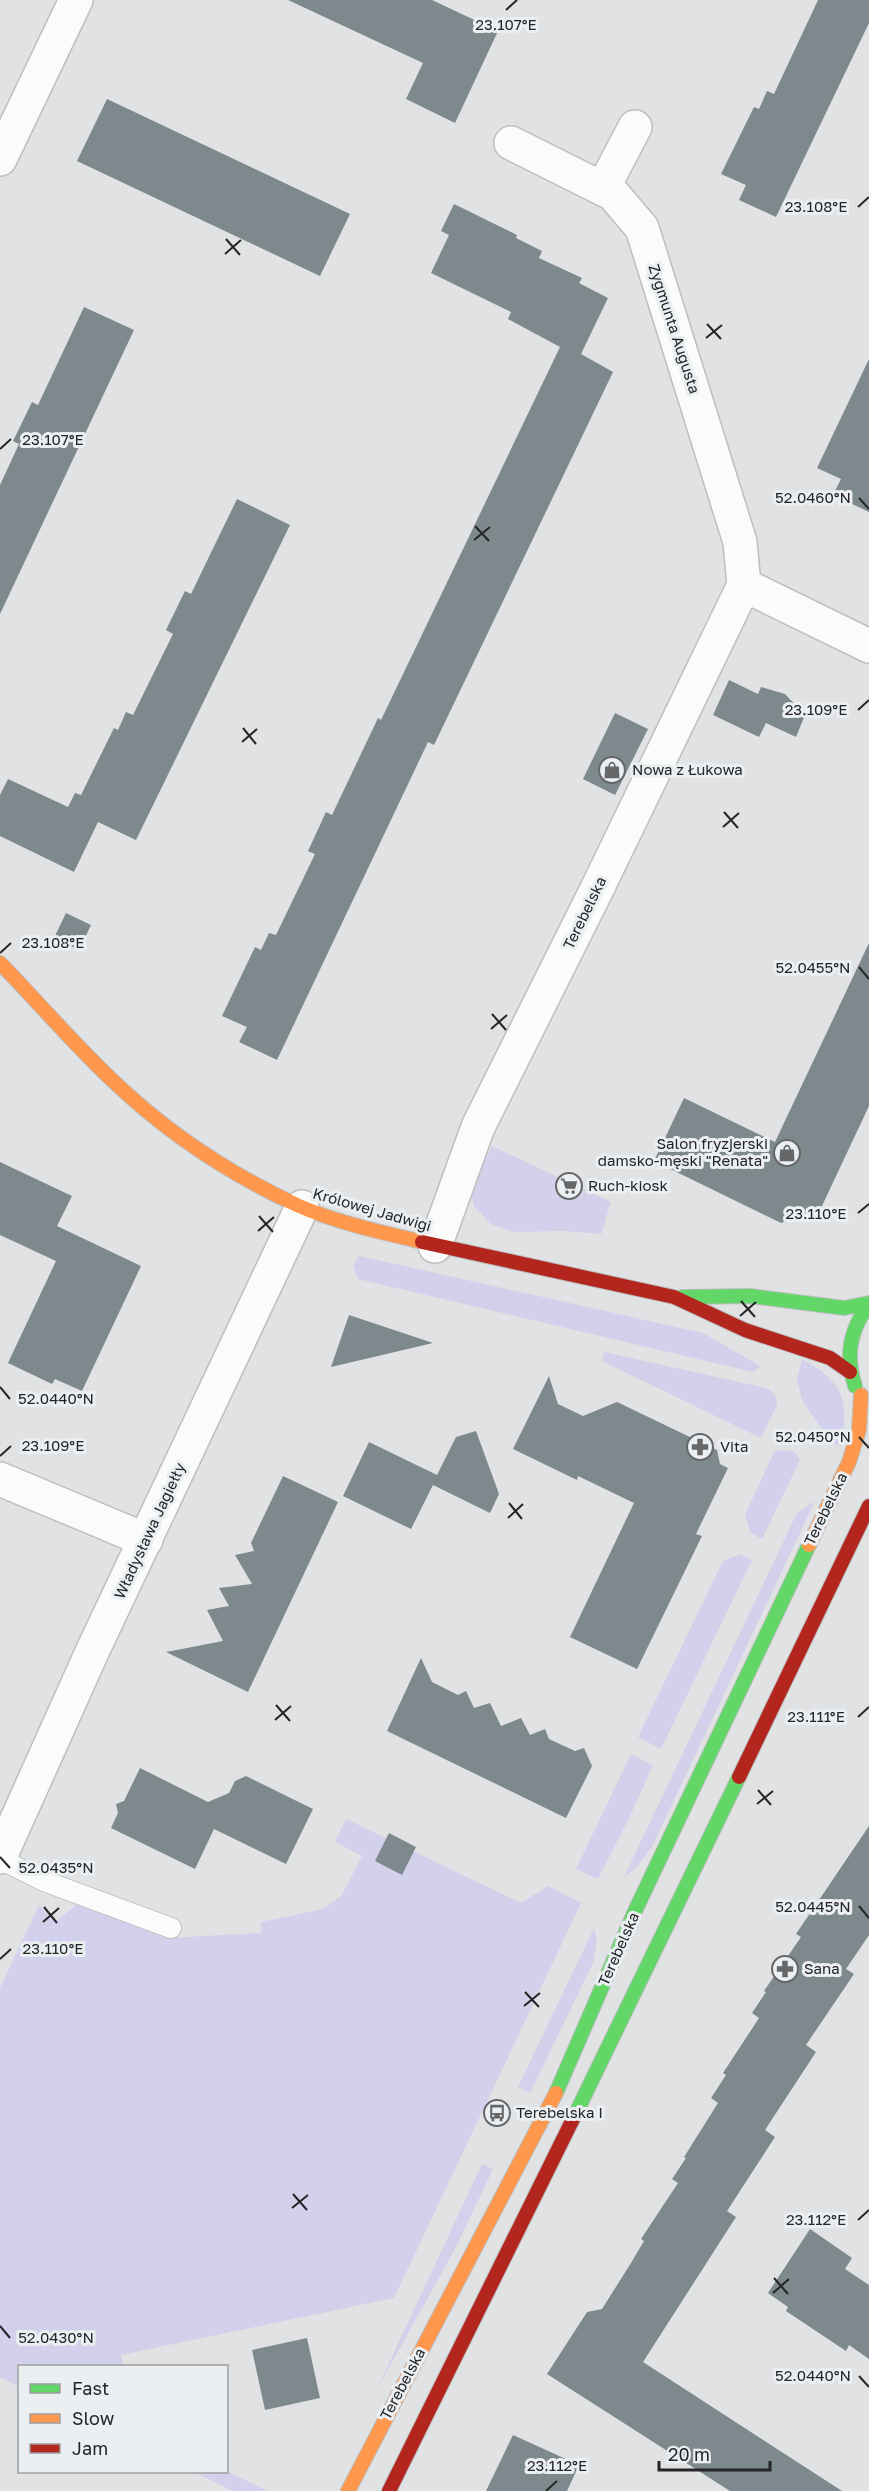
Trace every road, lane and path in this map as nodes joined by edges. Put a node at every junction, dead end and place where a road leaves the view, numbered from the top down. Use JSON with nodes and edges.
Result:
{"nodes":[{"id":1,"x":76,"y":0,"type":"edge"},
{"id":2,"x":635,"y":127,"type":"dead end"},
{"id":3,"x":511,"y":142,"type":"dead end"},
{"id":4,"x":0,"y":159,"type":"edge"},
{"id":5,"x":603,"y":188,"type":"junction"},
{"id":6,"x":744,"y":585,"type":"junction"},
{"id":7,"x":869,"y":646,"type":"edge"},
{"id":8,"x":0,"y":963,"type":"edge"},
{"id":9,"x":302,"y":1207,"type":"junction"},
{"id":10,"x":435,"y":1246,"type":"junction"},
{"id":11,"x":674,"y":1297,"type":"junction"},
{"id":12,"x":869,"y":1304,"type":"edge"},
{"id":13,"x":850,"y":1372,"type":"junction"},
{"id":14,"x":865,"y":1400,"type":"edge"},
{"id":15,"x":0,"y":1479,"type":"edge"},
{"id":16,"x":869,"y":1506,"type":"edge"},
{"id":17,"x":146,"y":1540,"type":"junction"},
{"id":18,"x":0,"y":1858,"type":"edge"},
{"id":19,"x":171,"y":1928,"type":"dead end"},
{"id":20,"x":348,"y":2491,"type":"edge"},
{"id":21,"x":389,"y":2491,"type":"edge"}],
"edges":[{"from":1,"to":4,"type":"street"},
{"from":2,"to":5,"type":"street"},
{"from":3,"to":5,"type":"street","name":"Zygmunta Augusta"},
{"from":5,"to":6,"type":"street","name":"Zygmunta Augusta"},
{"from":6,"to":7,"type":"street"},
{"from":6,"to":10,"type":"street","name":"Terebelska"},
{"from":8,"to":9,"type":"street","name":"Królowej Jadwigi"},
{"from":9,"to":10,"type":"street","name":"Królowej Jadwigi"},
{"from":9,"to":17,"type":"street","name":"Władysława Jagiełły"},
{"from":10,"to":11,"type":"street","name":"Królowej Jadwigi"},
{"from":11,"to":12,"type":"street","name":"Królowej Jadwigi"},
{"from":11,"to":13,"type":"street","name":"Królowej Jadwigi"},
{"from":12,"to":13,"type":"street"},
{"from":13,"to":14,"type":"street"},
{"from":14,"to":20,"type":"street","name":"Terebelska"},
{"from":15,"to":17,"type":"street"},
{"from":16,"to":21,"type":"street"},
{"from":17,"to":18,"type":"street","name":"Władysława Jagiełły"},
{"from":18,"to":19,"type":"lane"}]}
